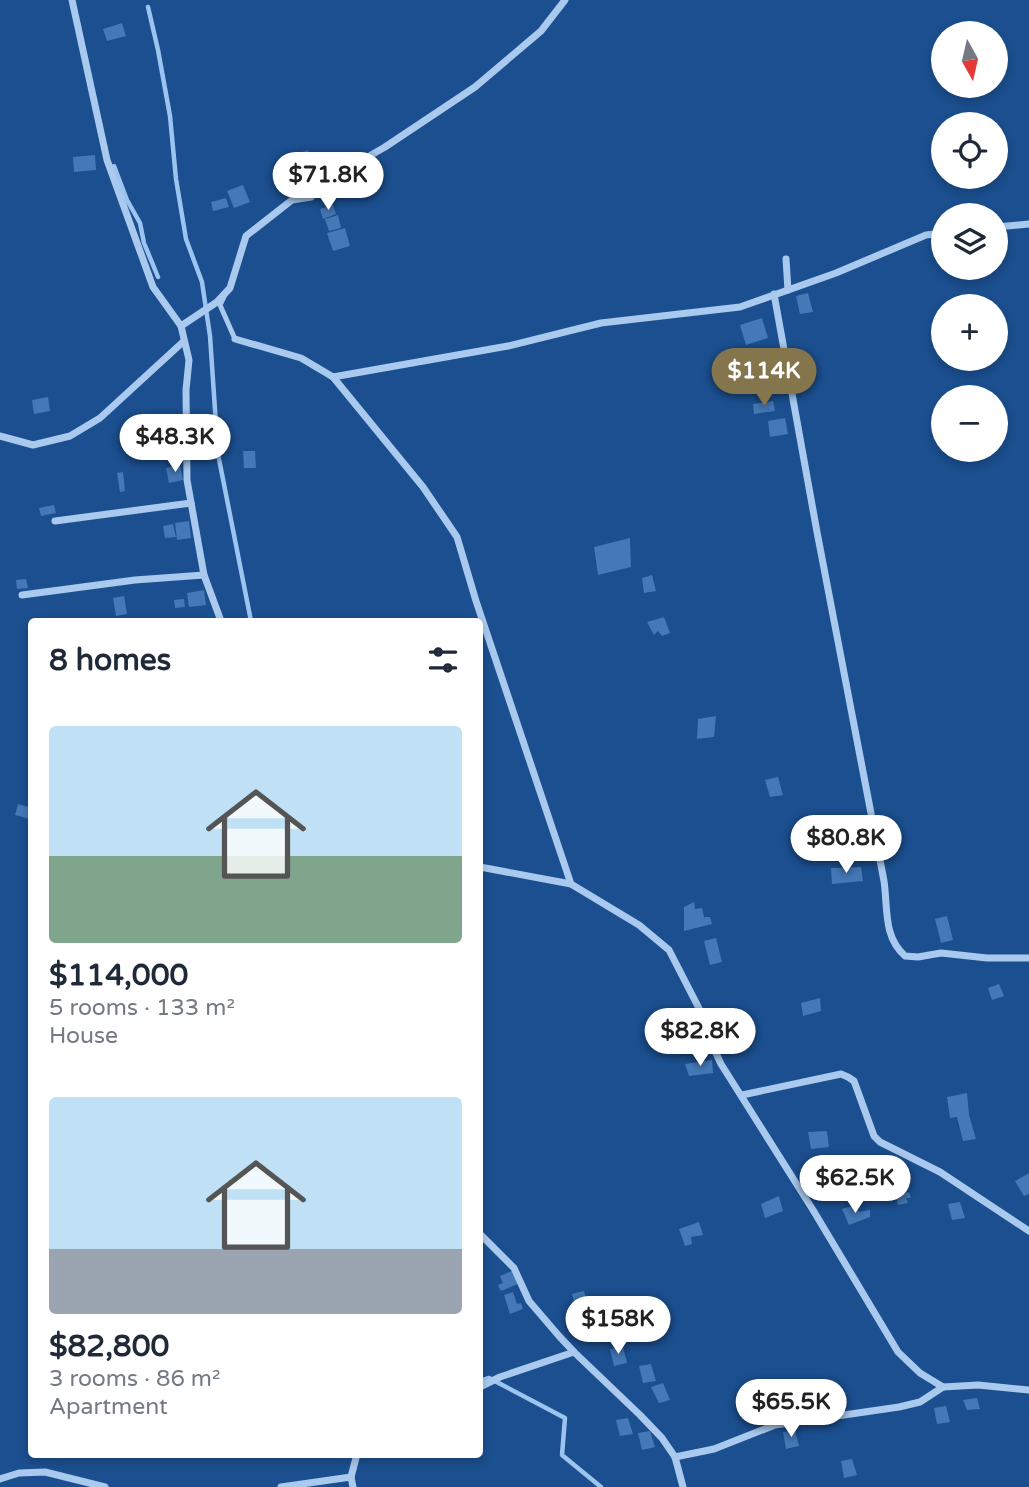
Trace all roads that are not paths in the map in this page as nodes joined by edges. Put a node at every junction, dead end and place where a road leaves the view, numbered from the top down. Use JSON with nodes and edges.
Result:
{"nodes":[{"id":1,"x":72,"y":0,"type":"edge"},
{"id":2,"x":565,"y":0,"type":"edge"},
{"id":3,"x":1029,"y":224,"type":"edge"},
{"id":4,"x":1008,"y":227,"type":"edge"},
{"id":5,"x":931,"y":234,"type":"edge"},
{"id":6,"x":786,"y":259,"type":"dead end"},
{"id":7,"x":230,"y":288,"type":"junction"},
{"id":8,"x":788,"y":290,"type":"junction"},
{"id":9,"x":774,"y":294,"type":"junction"},
{"id":10,"x":181,"y":326,"type":"junction"},
{"id":11,"x":235,"y":338,"type":"joint"},
{"id":12,"x":184,"y":341,"type":"junction"},
{"id":13,"x":333,"y":377,"type":"junction"},
{"id":14,"x":0,"y":436,"type":"edge"},
{"id":15,"x":191,"y":503,"type":"junction"},
{"id":16,"x":55,"y":520,"type":"dead end"},
{"id":17,"x":204,"y":575,"type":"junction"},
{"id":18,"x":22,"y":595,"type":"dead end"},
{"id":19,"x":220,"y":618,"type":"edge"},
{"id":20,"x":481,"y":618,"type":"edge"},
{"id":21,"x":483,"y":623,"type":"edge"},
{"id":22,"x":483,"y":868,"type":"edge"},
{"id":23,"x":571,"y":884,"type":"junction"},
{"id":24,"x":1029,"y":958,"type":"edge"},
{"id":25,"x":742,"y":1095,"type":"junction"},
{"id":26,"x":1029,"y":1231,"type":"edge"},
{"id":27,"x":483,"y":1237,"type":"edge"},
{"id":28,"x":574,"y":1352,"type":"junction"},
{"id":29,"x":483,"y":1386,"type":"edge"},
{"id":30,"x":943,"y":1387,"type":"junction"},
{"id":31,"x":1029,"y":1390,"type":"edge"},
{"id":32,"x":675,"y":1457,"type":"junction"},
{"id":33,"x":356,"y":1458,"type":"edge"},
{"id":34,"x":351,"y":1477,"type":"junction"},
{"id":35,"x":0,"y":1479,"type":"edge"},
{"id":36,"x":105,"y":1487,"type":"edge"},
{"id":37,"x":281,"y":1487,"type":"edge"},
{"id":38,"x":352,"y":1487,"type":"edge"},
{"id":39,"x":683,"y":1487,"type":"edge"}],
"edges":[{"from":1,"to":10,"type":"street"},
{"from":2,"to":7,"type":"street"},
{"from":3,"to":4,"type":"street"},
{"from":5,"to":8,"type":"street"},
{"from":6,"to":8,"type":"street"},
{"from":7,"to":10,"type":"street"},
{"from":7,"to":11,"type":"lane"},
{"from":8,"to":9,"type":"street"},
{"from":9,"to":13,"type":"street"},
{"from":9,"to":24,"type":"street"},
{"from":10,"to":12,"type":"street"},
{"from":11,"to":13,"type":"street"},
{"from":12,"to":14,"type":"street"},
{"from":12,"to":15,"type":"street"},
{"from":13,"to":20,"type":"street"},
{"from":15,"to":16,"type":"street"},
{"from":15,"to":17,"type":"street"},
{"from":17,"to":18,"type":"street"},
{"from":17,"to":19,"type":"street"},
{"from":21,"to":23,"type":"street"},
{"from":22,"to":23,"type":"street"},
{"from":23,"to":25,"type":"street"},
{"from":25,"to":26,"type":"street"},
{"from":25,"to":30,"type":"street"},
{"from":27,"to":28,"type":"street"},
{"from":28,"to":29,"type":"street"},
{"from":28,"to":32,"type":"street"},
{"from":30,"to":31,"type":"street"},
{"from":30,"to":32,"type":"street"},
{"from":32,"to":39,"type":"street"},
{"from":33,"to":34,"type":"street"},
{"from":34,"to":37,"type":"street"},
{"from":34,"to":38,"type":"street"},
{"from":35,"to":36,"type":"street"}]}
